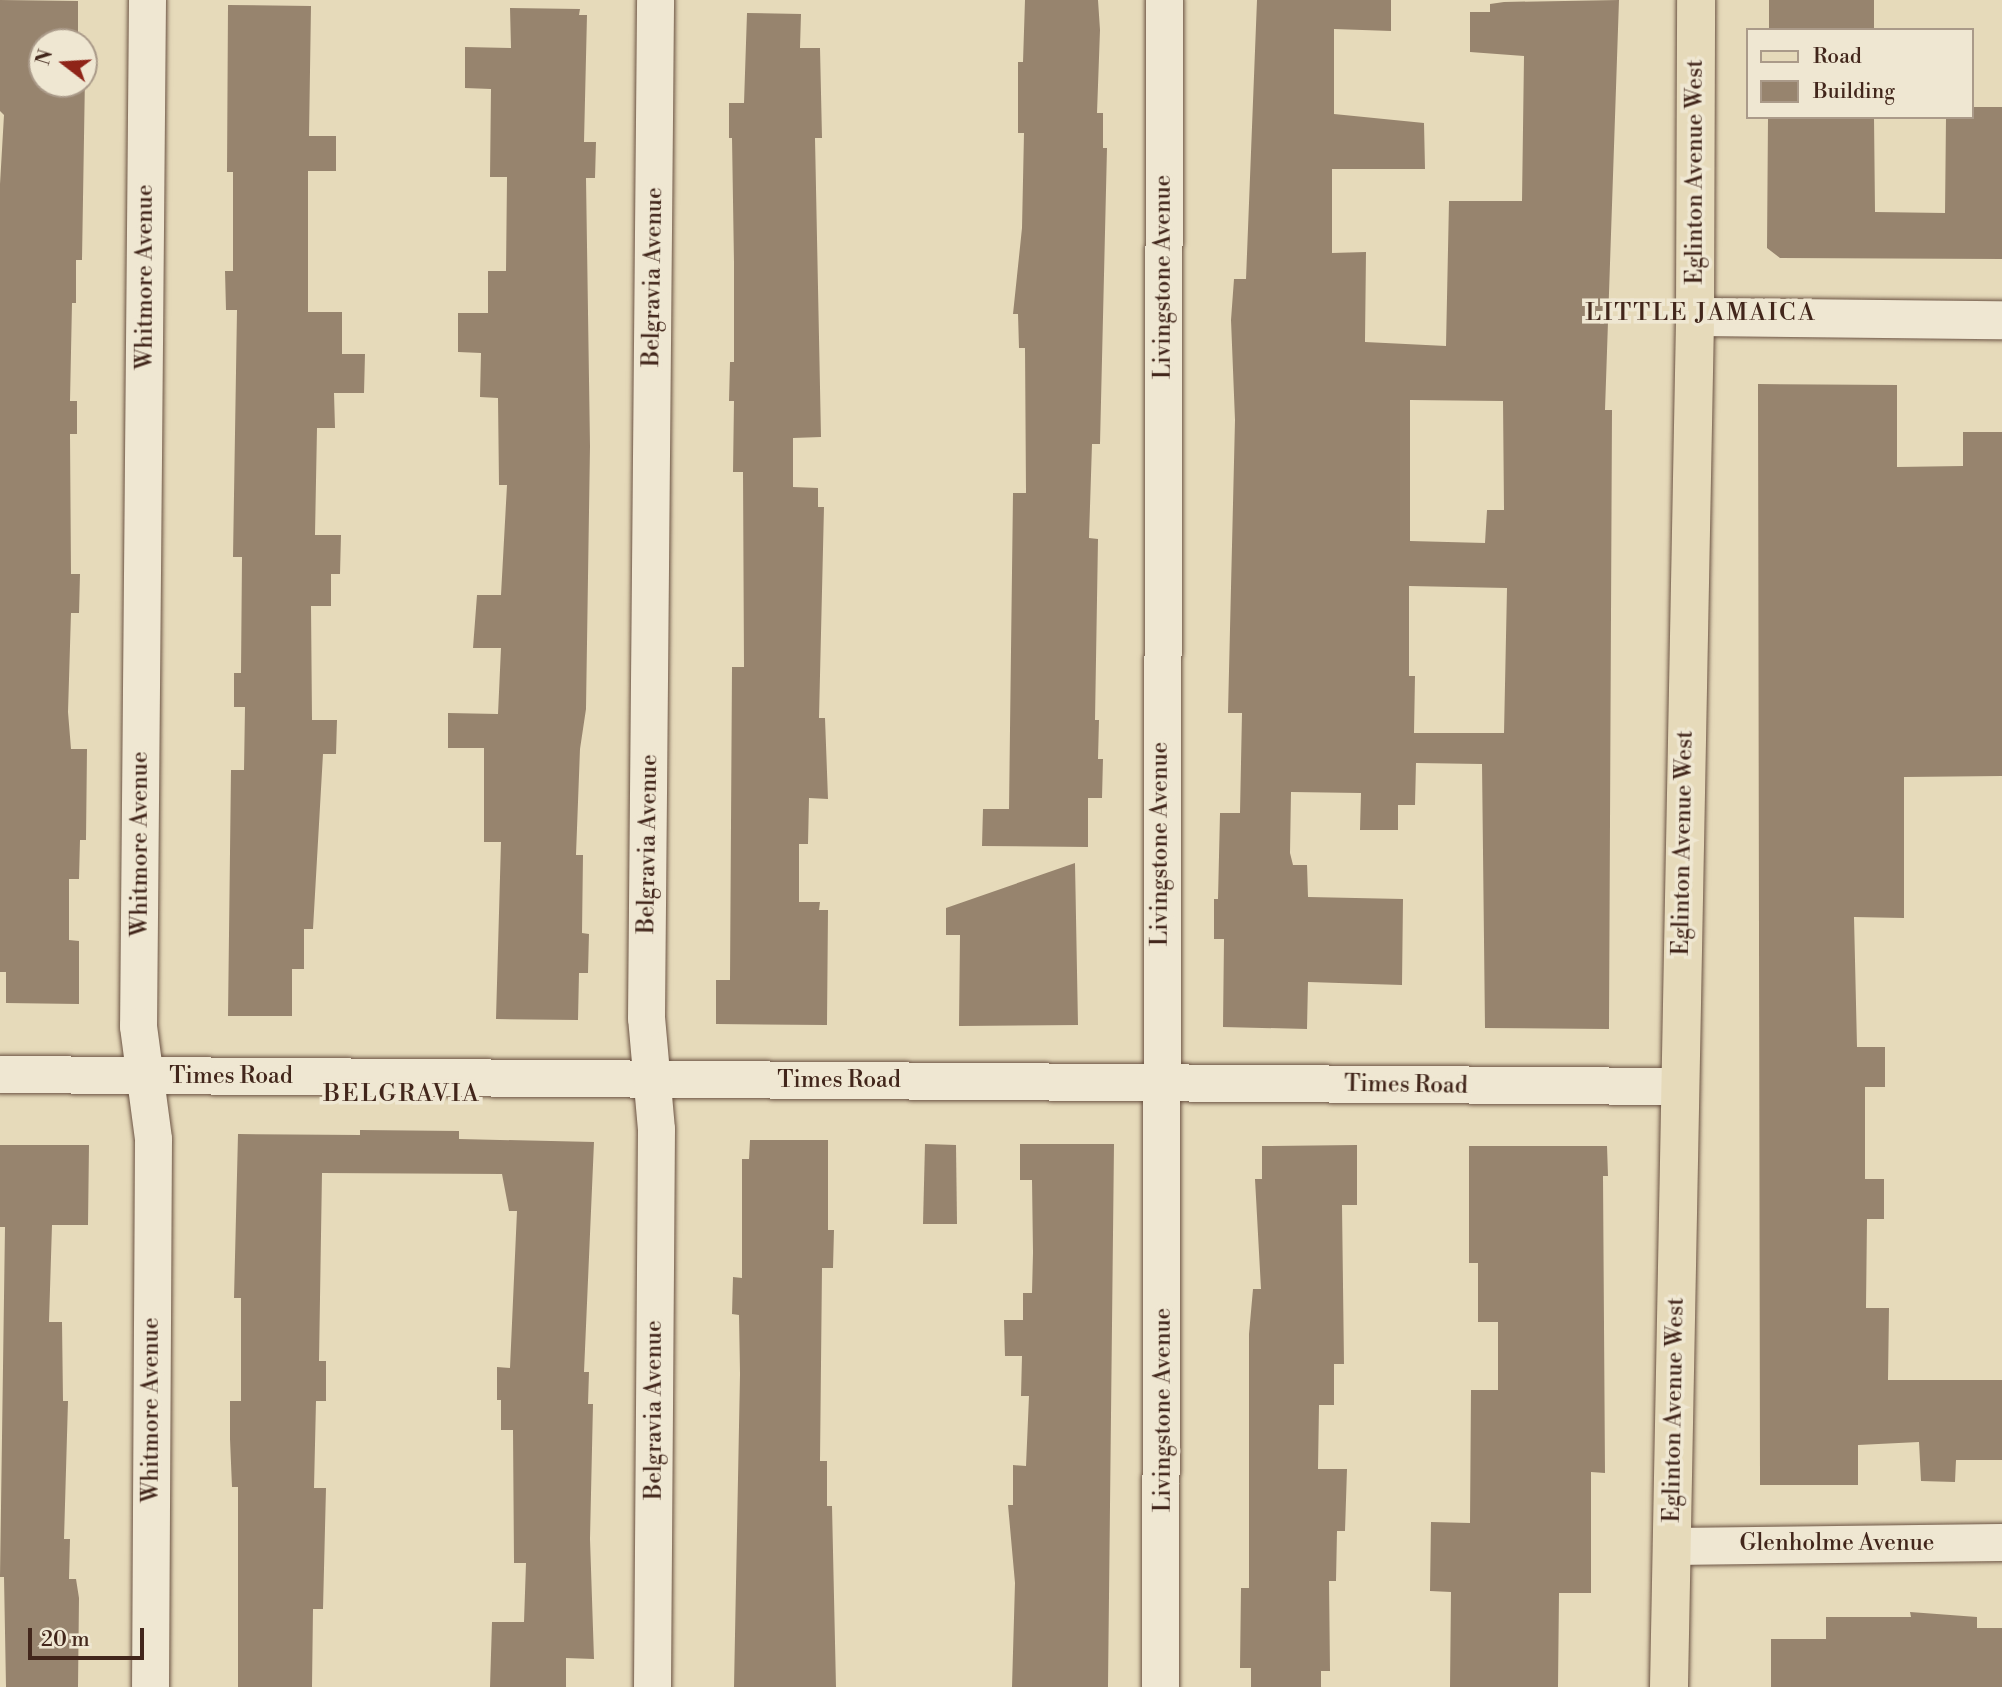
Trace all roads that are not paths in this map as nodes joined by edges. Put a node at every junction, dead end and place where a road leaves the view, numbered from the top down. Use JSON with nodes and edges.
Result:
{"nodes":[{"id":1,"x":147,"y":0,"type":"edge"},
{"id":2,"x":655,"y":0,"type":"edge"},
{"id":3,"x":1164,"y":0,"type":"edge"},
{"id":4,"x":1696,"y":0,"type":"edge"},
{"id":5,"x":1695,"y":317,"type":"junction"},
{"id":6,"x":2002,"y":320,"type":"edge"},
{"id":7,"x":0,"y":1074,"type":"edge"},
{"id":8,"x":145,"y":1076,"type":"junction"},
{"id":9,"x":650,"y":1079,"type":"junction"},
{"id":10,"x":1165,"y":1081,"type":"junction"},
{"id":11,"x":1679,"y":1086,"type":"junction"},
{"id":12,"x":2002,"y":1542,"type":"edge"},
{"id":13,"x":1671,"y":1546,"type":"junction"},
{"id":14,"x":150,"y":1687,"type":"edge"},
{"id":15,"x":652,"y":1687,"type":"edge"},
{"id":16,"x":1160,"y":1687,"type":"edge"},
{"id":17,"x":1670,"y":1687,"type":"edge"}],
"edges":[{"from":1,"to":8,"type":"street","name":"Whitmore Avenue"},
{"from":2,"to":9,"type":"street","name":"Belgravia Avenue"},
{"from":3,"to":10,"type":"street","name":"Livingstone Avenue"},
{"from":4,"to":5,"type":"main road","name":"Eglinton Avenue West"},
{"from":5,"to":6,"type":"street"},
{"from":5,"to":11,"type":"main road","name":"Eglinton Avenue West"},
{"from":7,"to":8,"type":"street","name":"Times Road"},
{"from":8,"to":9,"type":"street","name":"Times Road"},
{"from":8,"to":14,"type":"street","name":"Whitmore Avenue"},
{"from":9,"to":10,"type":"street","name":"Times Road"},
{"from":9,"to":15,"type":"street","name":"Belgravia Avenue"},
{"from":10,"to":11,"type":"street","name":"Times Road"},
{"from":10,"to":16,"type":"street","name":"Livingstone Avenue"},
{"from":11,"to":13,"type":"main road","name":"Eglinton Avenue West"},
{"from":12,"to":13,"type":"street","name":"Glenholme Avenue"},
{"from":13,"to":17,"type":"main road","name":"Eglinton Avenue West"}]}
